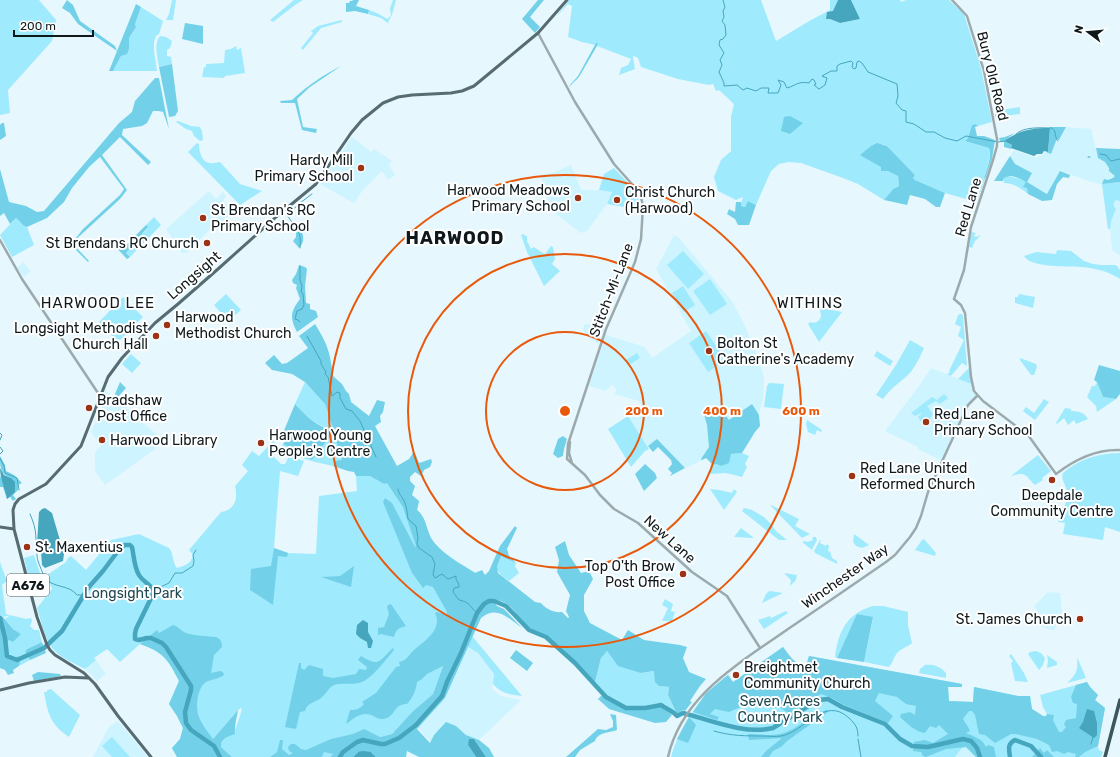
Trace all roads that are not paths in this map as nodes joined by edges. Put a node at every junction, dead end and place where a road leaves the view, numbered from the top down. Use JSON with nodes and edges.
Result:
{"nodes":[{"id":1,"x":567,"y":0,"type":"edge"},
{"id":2,"x":952,"y":0,"type":"edge"},
{"id":3,"x":538,"y":33,"type":"junction"},
{"id":4,"x":997,"y":145,"type":"joint"},
{"id":5,"x":0,"y":240,"type":"edge"},
{"id":6,"x":100,"y":396,"type":"junction"},
{"id":7,"x":977,"y":396,"type":"junction"},
{"id":8,"x":1120,"y":450,"type":"edge"},
{"id":9,"x":572,"y":463,"type":"joint"},
{"id":10,"x":0,"y":527,"type":"edge"},
{"id":11,"x":14,"y":529,"type":"junction"},
{"id":12,"x":760,"y":648,"type":"junction"},
{"id":13,"x":88,"y":678,"type":"junction"},
{"id":14,"x":0,"y":690,"type":"edge"},
{"id":15,"x":1120,"y":700,"type":"edge"},
{"id":16,"x":151,"y":757,"type":"edge"},
{"id":17,"x":668,"y":757,"type":"edge"},
{"id":18,"x":1105,"y":757,"type":"edge"}],
"edges":[{"from":1,"to":3,"type":"main road","name":"Longsight"},
{"from":2,"to":4,"type":"street","name":"Bury Old Road"},
{"from":3,"to":6,"type":"main road","name":"Longsight"},
{"from":3,"to":9,"type":"street","name":"Stitch-Mi-Lane"},
{"from":4,"to":7,"type":"street","name":"Red Lane"},
{"from":5,"to":6,"type":"street"},
{"from":6,"to":11,"type":"main road","name":"Longsight"},
{"from":7,"to":8,"type":"street"},
{"from":7,"to":12,"type":"street","name":"Winchester Way"},
{"from":9,"to":12,"type":"street","name":"New Lane"},
{"from":10,"to":11,"type":"main road"},
{"from":11,"to":13,"type":"main road","number":"A676"},
{"from":12,"to":17,"type":"street","name":"Winchester Way"},
{"from":13,"to":14,"type":"main road"},
{"from":13,"to":16,"type":"main road","number":"A676"},
{"from":15,"to":18,"type":"highway"}]}
